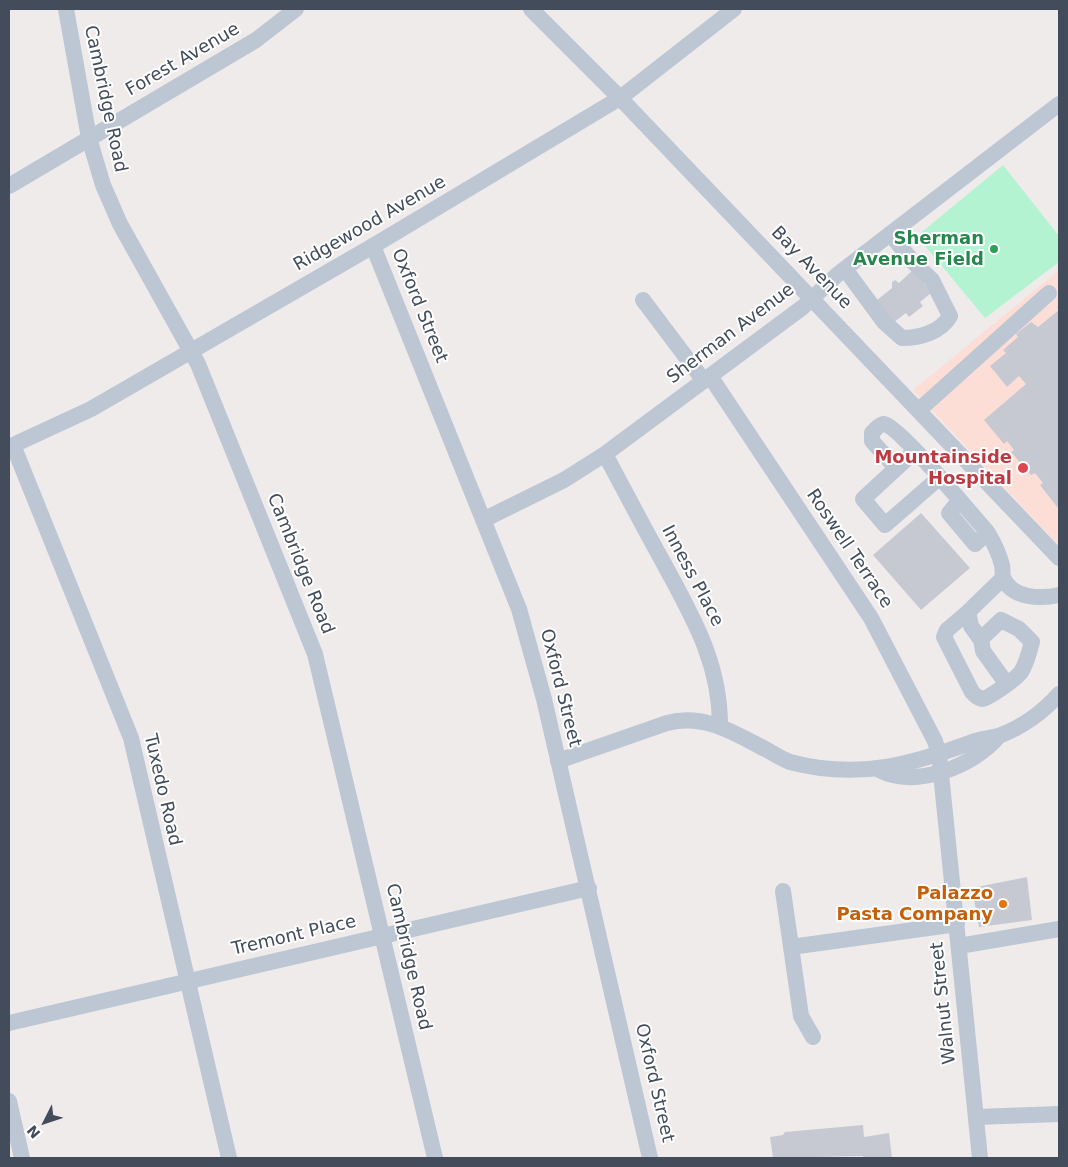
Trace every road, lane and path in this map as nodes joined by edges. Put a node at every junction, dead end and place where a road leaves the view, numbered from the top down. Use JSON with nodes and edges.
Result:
{"nodes":[{"id":1,"x":66,"y":9,"type":"edge"},
{"id":2,"x":296,"y":9,"type":"edge"},
{"id":3,"x":531,"y":9,"type":"edge"},
{"id":4,"x":734,"y":9,"type":"edge"},
{"id":5,"x":620,"y":98,"type":"junction"},
{"id":6,"x":1059,"y":104,"type":"edge"},
{"id":7,"x":89,"y":138,"type":"junction"},
{"id":8,"x":9,"y":186,"type":"edge"},
{"id":9,"x":890,"y":234,"type":"junction"},
{"id":10,"x":373,"y":246,"type":"junction"},
{"id":11,"x":845,"y":269,"type":"junction"},
{"id":12,"x":1049,"y":293,"type":"dead end"},
{"id":13,"x":812,"y":298,"type":"junction"},
{"id":14,"x":643,"y":300,"type":"dead end"},
{"id":15,"x":642,"y":318,"type":"dead end"},
{"id":16,"x":191,"y":351,"type":"junction"},
{"id":17,"x":702,"y":382,"type":"junction"},
{"id":18,"x":919,"y":410,"type":"junction"},
{"id":19,"x":11,"y":446,"type":"edge"},
{"id":20,"x":915,"y":451,"type":"junction"},
{"id":21,"x":605,"y":454,"type":"junction"},
{"id":22,"x":896,"y":468,"type":"junction"},
{"id":23,"x":940,"y":477,"type":"junction"},
{"id":24,"x":483,"y":520,"type":"junction"},
{"id":25,"x":1059,"y":558,"type":"edge"},
{"id":26,"x":1003,"y":578,"type":"junction"},
{"id":27,"x":1059,"y":595,"type":"edge"},
{"id":28,"x":968,"y":612,"type":"junction"},
{"id":29,"x":981,"y":640,"type":"junction"},
{"id":30,"x":1006,"y":683,"type":"junction"},
{"id":31,"x":1059,"y":694,"type":"edge"},
{"id":32,"x":720,"y":726,"type":"junction"},
{"id":33,"x":999,"y":736,"type":"junction"},
{"id":34,"x":938,"y":754,"type":"junction"},
{"id":35,"x":558,"y":761,"type":"junction"},
{"id":36,"x":879,"y":770,"type":"junction"},
{"id":37,"x":940,"y":772,"type":"junction"},
{"id":38,"x":589,"y":888,"type":"junction"},
{"id":39,"x":783,"y":891,"type":"dead end"},
{"id":40,"x":957,"y":924,"type":"junction"},
{"id":41,"x":1059,"y":929,"type":"edge"},
{"id":42,"x":382,"y":936,"type":"junction"},
{"id":43,"x":959,"y":946,"type":"junction"},
{"id":44,"x":791,"y":947,"type":"junction"},
{"id":45,"x":186,"y":981,"type":"junction"},
{"id":46,"x":9,"y":1023,"type":"edge"},
{"id":47,"x":814,"y":1037,"type":"dead end"},
{"id":48,"x":9,"y":1101,"type":"edge"},
{"id":49,"x":1059,"y":1114,"type":"edge"},
{"id":50,"x":976,"y":1117,"type":"junction"},
{"id":51,"x":22,"y":1158,"type":"edge"},
{"id":52,"x":229,"y":1158,"type":"edge"},
{"id":53,"x":435,"y":1158,"type":"edge"},
{"id":54,"x":650,"y":1158,"type":"edge"},
{"id":55,"x":980,"y":1158,"type":"edge"}],
"edges":[{"from":1,"to":7,"type":"street","name":"Cambridge Road"},
{"from":2,"to":7,"type":"street","name":"Forest Avenue"},
{"from":3,"to":5,"type":"street","name":"Bay Avenue"},
{"from":4,"to":5,"type":"street","name":"Ridgewood Avenue"},
{"from":5,"to":10,"type":"street","name":"Ridgewood Avenue"},
{"from":5,"to":13,"type":"street","name":"Bay Avenue"},
{"from":6,"to":9,"type":"street","name":"Sherman Avenue"},
{"from":7,"to":8,"type":"street","name":"Forest Avenue"},
{"from":7,"to":16,"type":"street","name":"Cambridge Road"},
{"from":9,"to":11,"type":"street","name":"Sherman Avenue"},
{"from":9,"to":11,"type":"street"},
{"from":10,"to":16,"type":"street","name":"Ridgewood Avenue"},
{"from":10,"to":24,"type":"street","name":"Oxford Street"},
{"from":11,"to":13,"type":"street","name":"Sherman Avenue"},
{"from":12,"to":18,"type":"street"},
{"from":13,"to":17,"type":"street","name":"Sherman Avenue"},
{"from":13,"to":18,"type":"street","name":"Bay Avenue"},
{"from":14,"to":17,"type":"street"},
{"from":15,"to":17,"type":"street"},
{"from":16,"to":19,"type":"street","name":"Ridgewood Avenue"},
{"from":16,"to":42,"type":"street","name":"Cambridge Road"},
{"from":17,"to":21,"type":"street","name":"Sherman Avenue"},
{"from":17,"to":34,"type":"street","name":"Roswell Terrace"},
{"from":18,"to":25,"type":"street","name":"Bay Avenue"},
{"from":19,"to":45,"type":"street","name":"Tuxedo Road"},
{"from":20,"to":22,"type":"street"},
{"from":20,"to":22,"type":"street"},
{"from":20,"to":23,"type":"street"},
{"from":21,"to":24,"type":"street","name":"Sherman Avenue"},
{"from":21,"to":32,"type":"street","name":"Inness Place"},
{"from":22,"to":23,"type":"street"},
{"from":23,"to":26,"type":"street"},
{"from":24,"to":35,"type":"street","name":"Oxford Street"},
{"from":26,"to":27,"type":"street"},
{"from":26,"to":28,"type":"street"},
{"from":28,"to":29,"type":"street"},
{"from":28,"to":30,"type":"street"},
{"from":29,"to":30,"type":"street"},
{"from":29,"to":30,"type":"street"},
{"from":31,"to":33,"type":"street"},
{"from":32,"to":35,"type":"street"},
{"from":32,"to":36,"type":"street"},
{"from":33,"to":34,"type":"street"},
{"from":33,"to":37,"type":"street"},
{"from":34,"to":36,"type":"street"},
{"from":34,"to":37,"type":"street","name":"Walnut Street"},
{"from":35,"to":38,"type":"street","name":"Oxford Street"},
{"from":36,"to":37,"type":"street"},
{"from":37,"to":40,"type":"street","name":"Walnut Street"},
{"from":38,"to":42,"type":"street","name":"Tremont Place"},
{"from":38,"to":54,"type":"street","name":"Oxford Street"},
{"from":39,"to":44,"type":"street"},
{"from":40,"to":43,"type":"street","name":"Walnut Street"},
{"from":40,"to":44,"type":"street"},
{"from":41,"to":43,"type":"street"},
{"from":42,"to":45,"type":"street","name":"Tremont Place"},
{"from":42,"to":53,"type":"street","name":"Cambridge Road"},
{"from":43,"to":50,"type":"street","name":"Walnut Street"},
{"from":44,"to":47,"type":"street"},
{"from":45,"to":46,"type":"street","name":"Tremont Place"},
{"from":45,"to":52,"type":"street","name":"Tuxedo Road"},
{"from":48,"to":51,"type":"street"},
{"from":49,"to":50,"type":"street"},
{"from":50,"to":55,"type":"street","name":"Walnut Street"}]}
